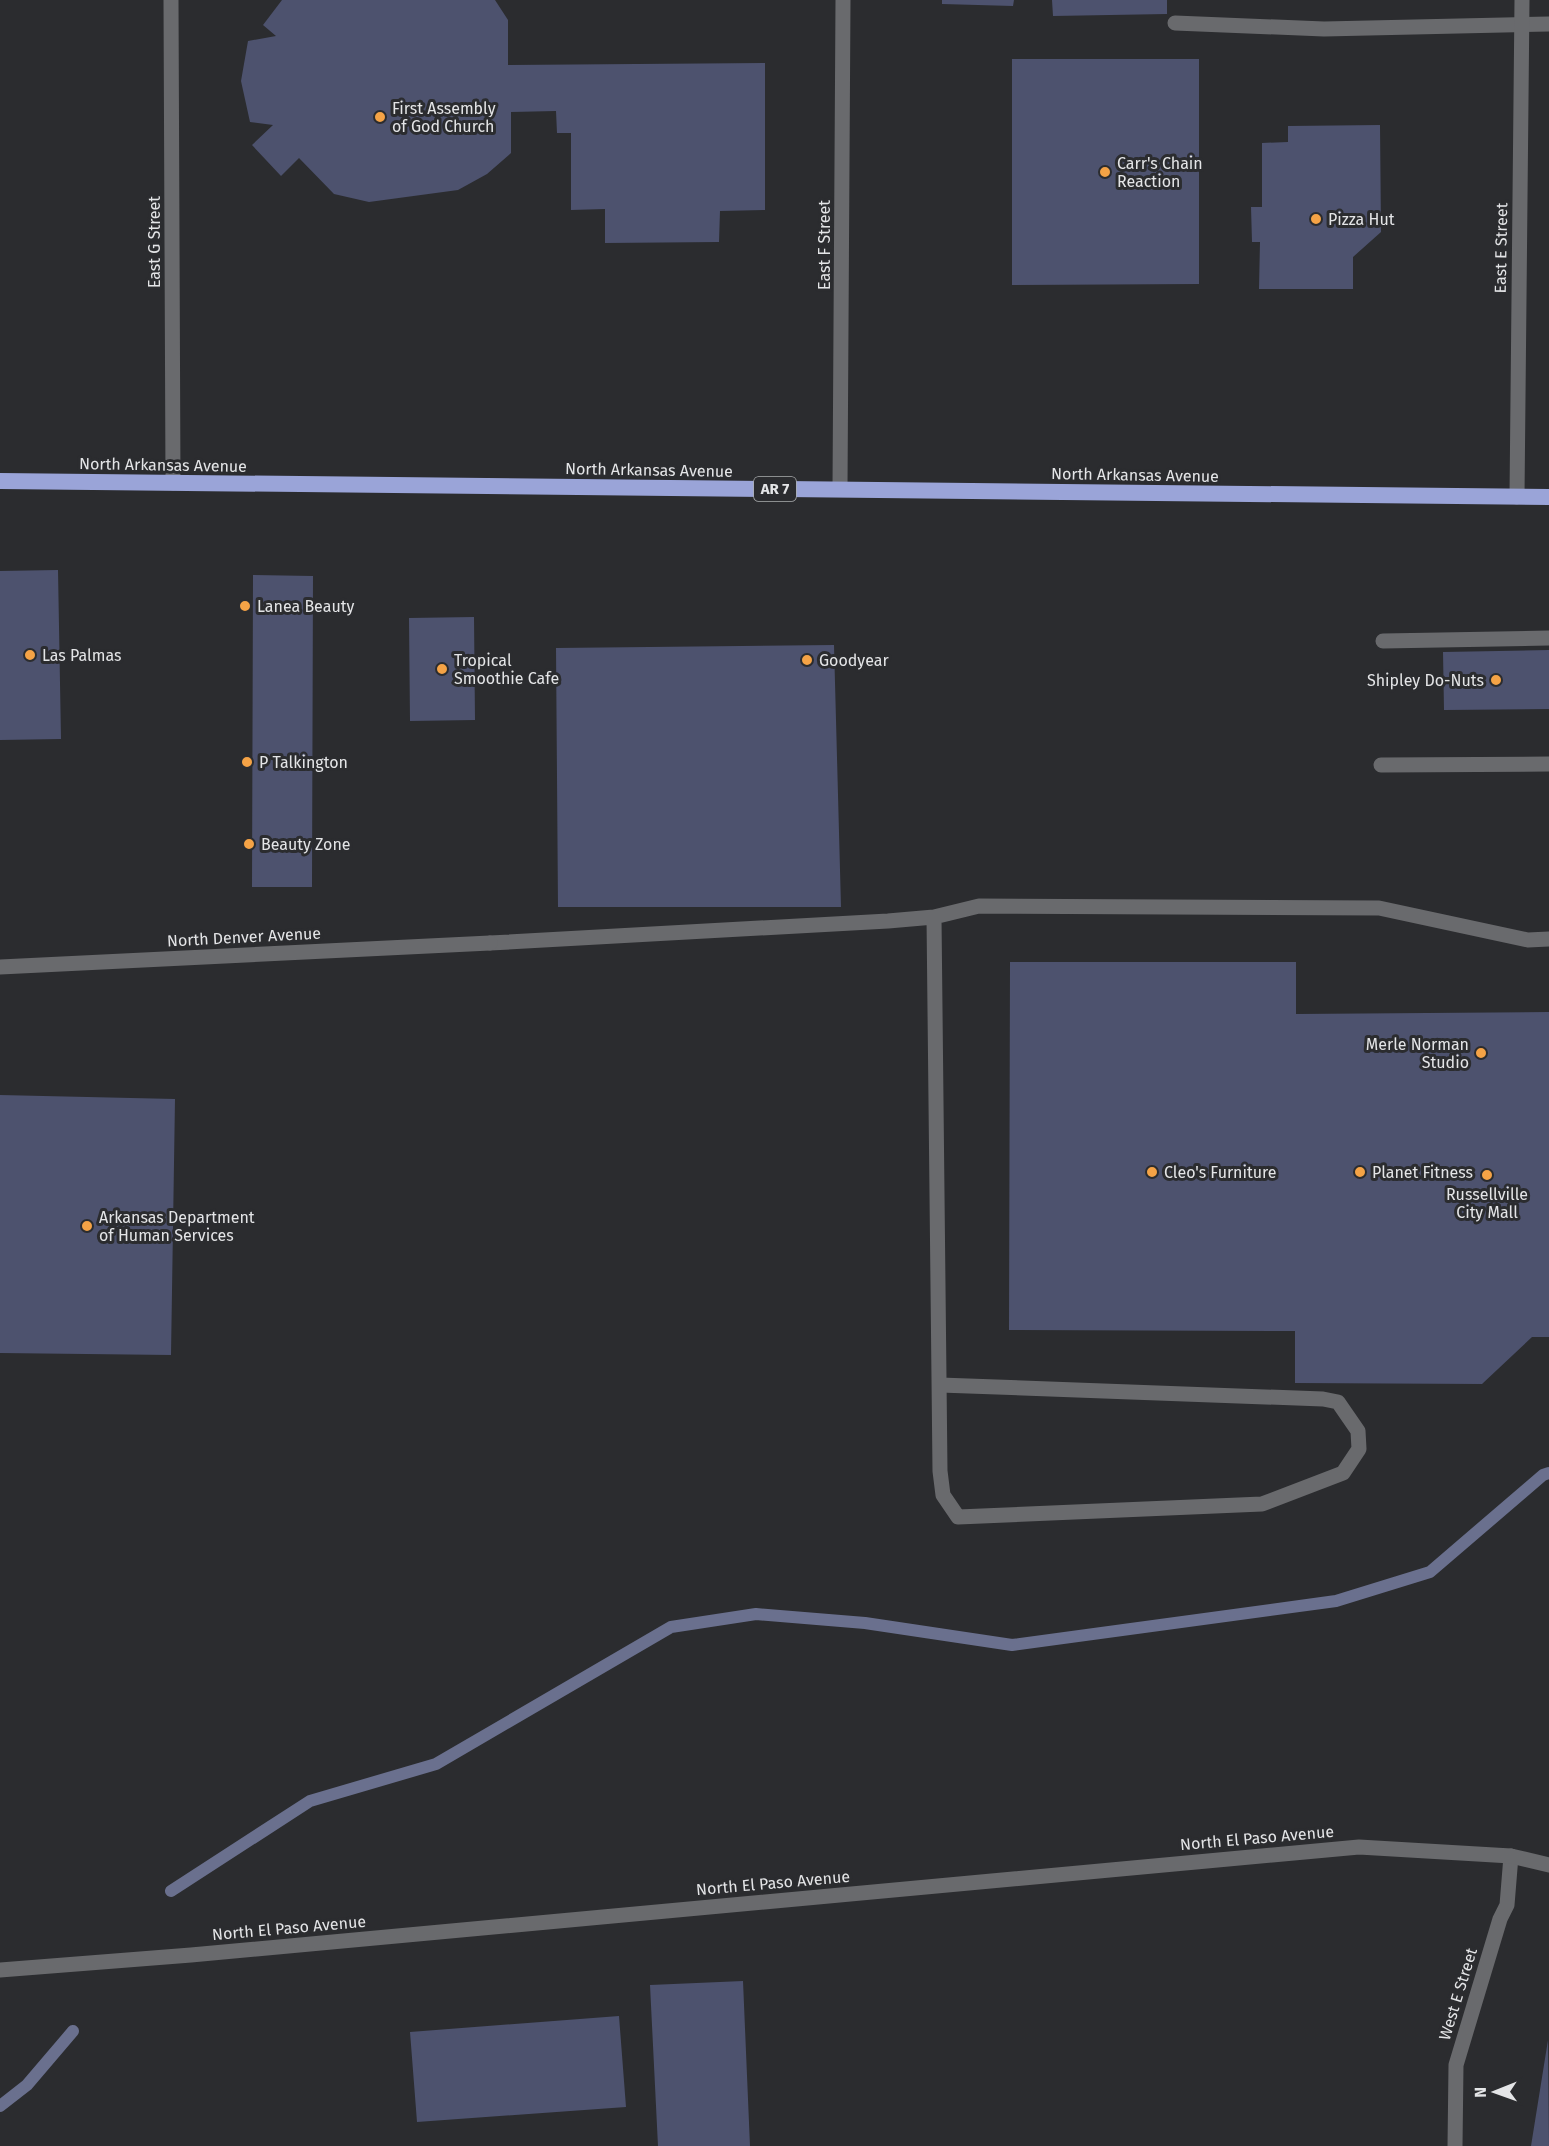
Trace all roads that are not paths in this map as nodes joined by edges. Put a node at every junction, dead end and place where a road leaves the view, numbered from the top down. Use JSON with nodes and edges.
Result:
{"nodes":[{"id":1,"x":171,"y":0,"type":"edge"},
{"id":2,"x":843,"y":0,"type":"edge"},
{"id":3,"x":1522,"y":0,"type":"edge"},
{"id":4,"x":1175,"y":22,"type":"dead end"},
{"id":5,"x":1521,"y":23,"type":"junction"},
{"id":6,"x":1549,"y":24,"type":"edge"},
{"id":7,"x":0,"y":481,"type":"edge"},
{"id":8,"x":173,"y":483,"type":"junction"},
{"id":9,"x":840,"y":489,"type":"junction"},
{"id":10,"x":1517,"y":497,"type":"junction"},
{"id":11,"x":1549,"y":497,"type":"edge"},
{"id":12,"x":1549,"y":638,"type":"edge"},
{"id":13,"x":1383,"y":641,"type":"dead end"},
{"id":14,"x":1549,"y":764,"type":"edge"},
{"id":15,"x":1381,"y":765,"type":"dead end"},
{"id":16,"x":934,"y":917,"type":"junction"},
{"id":17,"x":1549,"y":939,"type":"edge"},
{"id":18,"x":0,"y":967,"type":"edge"},
{"id":19,"x":940,"y":1384,"type":"junction"},
{"id":20,"x":1511,"y":1856,"type":"junction"},
{"id":21,"x":1549,"y":1865,"type":"edge"},
{"id":22,"x":7,"y":1970,"type":"edge"},
{"id":23,"x":1455,"y":2146,"type":"edge"}],
"edges":[{"from":1,"to":8,"type":"street","name":"East G Street"},
{"from":2,"to":9,"type":"street","name":"East F Street"},
{"from":3,"to":5,"type":"street","name":"East E Street"},
{"from":4,"to":5,"type":"street"},
{"from":5,"to":6,"type":"street"},
{"from":5,"to":10,"type":"street","name":"East E Street"},
{"from":7,"to":8,"type":"highway","name":"North Arkansas Avenue","number":"AR 7"},
{"from":8,"to":9,"type":"highway","name":"North Arkansas Avenue","number":"AR 7"},
{"from":9,"to":10,"type":"highway","name":"North Arkansas Avenue","number":"AR 7"},
{"from":10,"to":11,"type":"highway","name":"North Arkansas Avenue","number":"AR 7"},
{"from":12,"to":13,"type":"street"},
{"from":14,"to":15,"type":"street"},
{"from":16,"to":17,"type":"street","name":"North Denver Avenue"},
{"from":16,"to":18,"type":"street","name":"North Denver Avenue"},
{"from":16,"to":19,"type":"street"},
{"from":19,"to":19,"type":"street"},
{"from":20,"to":21,"type":"street","name":"North El Paso Avenue"},
{"from":20,"to":22,"type":"street","name":"North El Paso Avenue"},
{"from":20,"to":23,"type":"street","name":"West E Street"}]}
